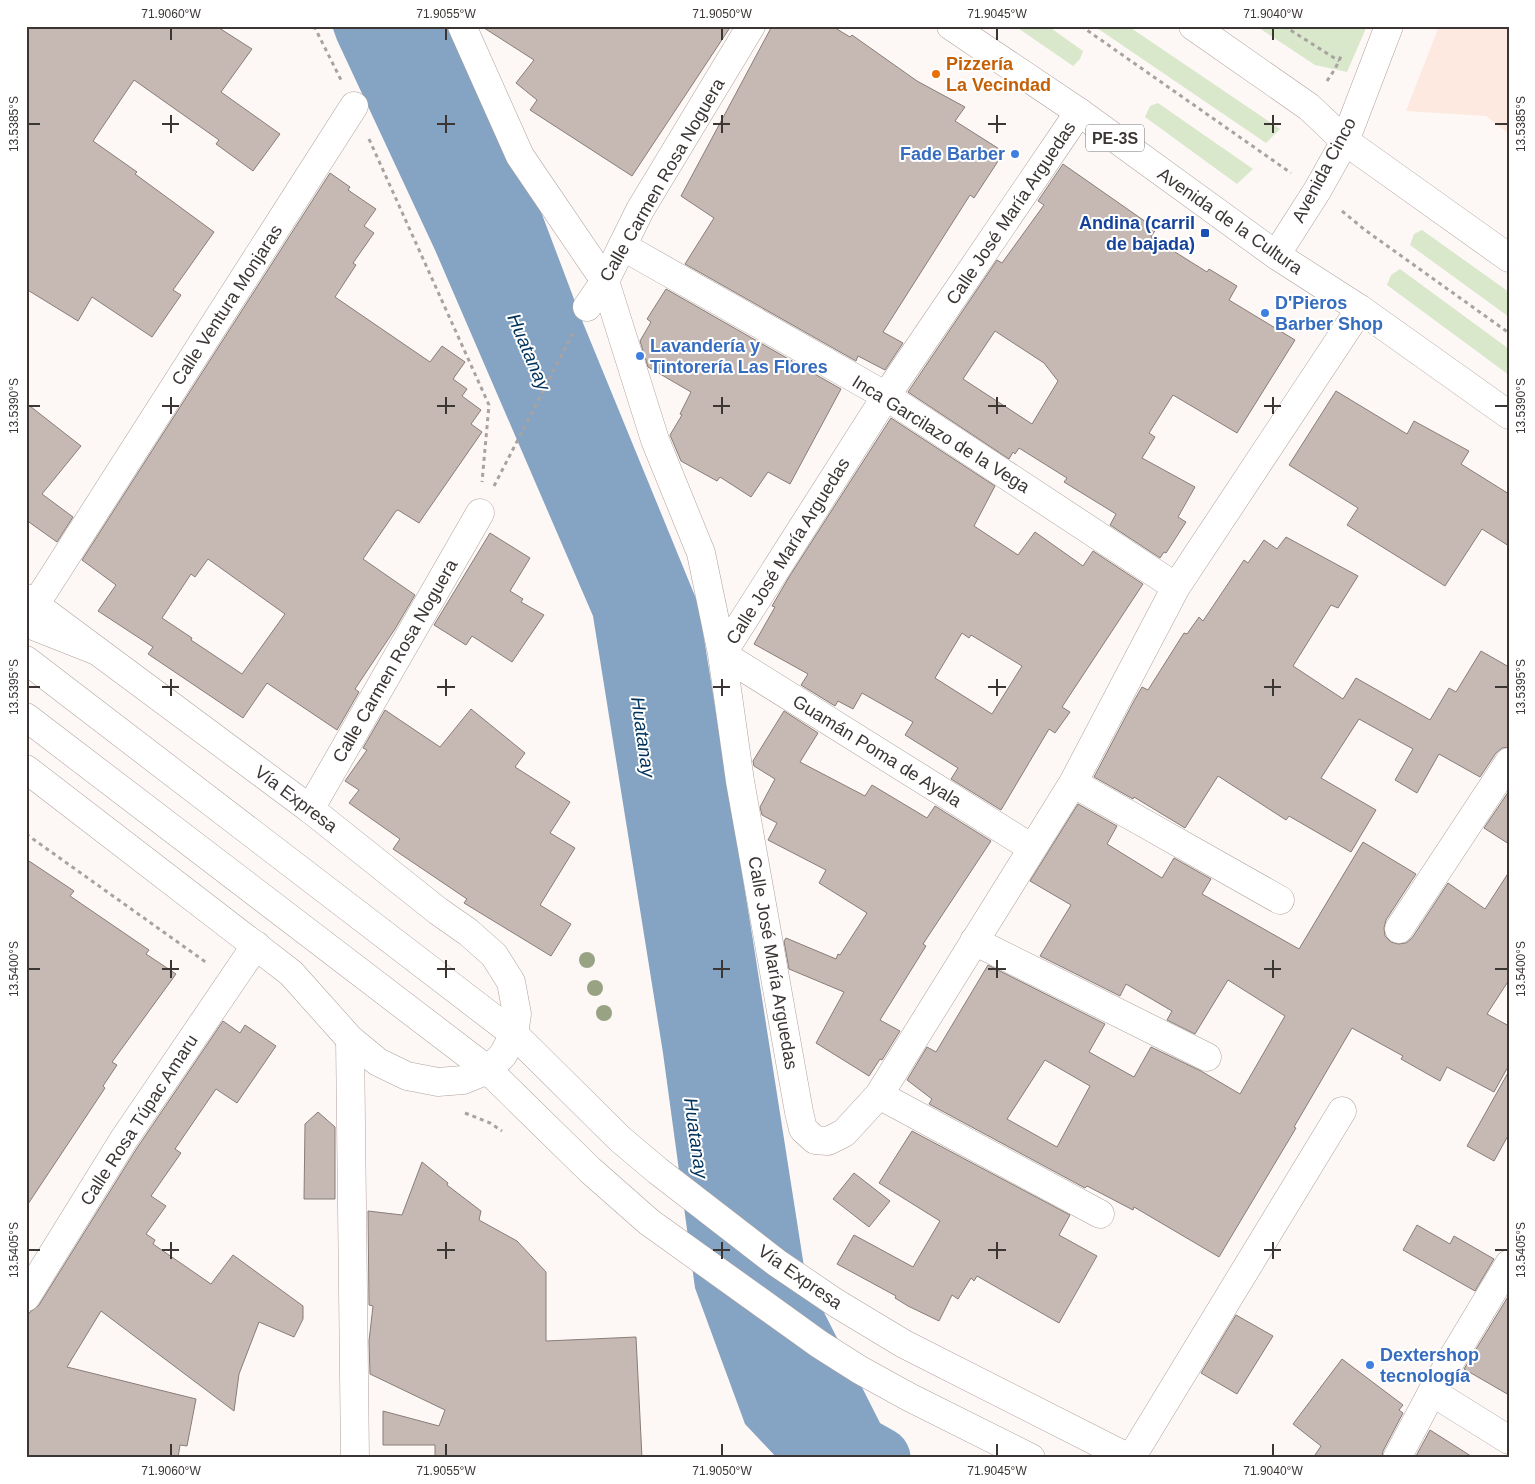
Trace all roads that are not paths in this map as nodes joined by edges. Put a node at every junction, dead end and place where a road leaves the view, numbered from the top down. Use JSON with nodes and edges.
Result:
{"nodes":[{"id":1,"x":462,"y":26,"type":"edge"},
{"id":2,"x":751,"y":26,"type":"edge"},
{"id":3,"x":951,"y":26,"type":"edge"},
{"id":4,"x":1193,"y":26,"type":"edge"},
{"id":5,"x":1389,"y":26,"type":"edge"},
{"id":6,"x":354,"y":106,"type":"road end"},
{"id":7,"x":1079,"y":112,"type":"junction"},
{"id":8,"x":1345,"y":140,"type":"junction"},
{"id":9,"x":622,"y":246,"type":"junction"},
{"id":10,"x":1276,"y":255,"type":"junction"},
{"id":11,"x":1509,"y":258,"type":"edge"},
{"id":12,"x":605,"y":281,"type":"junction"},
{"id":13,"x":587,"y":307,"type":"road end"},
{"id":14,"x":1360,"y":309,"type":"junction"},
{"id":15,"x":886,"y":396,"type":"junction"},
{"id":16,"x":1509,"y":415,"type":"edge"},
{"id":17,"x":480,"y":513,"type":"road end"},
{"id":18,"x":1176,"y":587,"type":"junction"},
{"id":19,"x":29,"y":609,"type":"edge"},
{"id":20,"x":722,"y":654,"type":"junction"},
{"id":21,"x":26,"y":660,"type":"edge"},
{"id":22,"x":26,"y":717,"type":"edge"},
{"id":23,"x":1509,"y":762,"type":"edge"},
{"id":24,"x":26,"y":769,"type":"edge"},
{"id":25,"x":1072,"y":783,"type":"junction"},
{"id":26,"x":310,"y":809,"type":"junction"},
{"id":27,"x":1032,"y":848,"type":"junction"},
{"id":28,"x":1280,"y":900,"type":"dead end"},
{"id":29,"x":1399,"y":929,"type":"dead end"},
{"id":30,"x":974,"y":941,"type":"junction"},
{"id":31,"x":256,"y":945,"type":"junction"},
{"id":32,"x":514,"y":1034,"type":"junction"},
{"id":33,"x":350,"y":1039,"type":"junction"},
{"id":34,"x":1207,"y":1057,"type":"dead end"},
{"id":35,"x":488,"y":1070,"type":"junction"},
{"id":36,"x":879,"y":1096,"type":"junction"},
{"id":37,"x":1342,"y":1111,"type":"dead end"},
{"id":38,"x":1100,"y":1214,"type":"dead end"},
{"id":39,"x":1509,"y":1264,"type":"edge"},
{"id":40,"x":26,"y":1297,"type":"edge"},
{"id":41,"x":1432,"y":1392,"type":"junction"},
{"id":42,"x":1509,"y":1440,"type":"edge"},
{"id":43,"x":355,"y":1458,"type":"edge"},
{"id":44,"x":1031,"y":1458,"type":"edge"},
{"id":45,"x":1130,"y":1458,"type":"edge"},
{"id":46,"x":1397,"y":1458,"type":"edge"}],
"edges":[{"from":1,"to":12,"type":"main road"},
{"from":2,"to":9,"type":"main road","name":"Calle Carmen Rosa Noguera"},
{"from":3,"to":7,"type":"main road","name":"Avenida de la Cultura","number":"PE-3S"},
{"from":4,"to":8,"type":"main road"},
{"from":5,"to":8,"type":"main road","name":"Avenida Cinco"},
{"from":6,"to":19,"type":"main road","name":"Calle Ventura Monjaras"},
{"from":7,"to":10,"type":"main road","name":"Avenida de la Cultura","number":"PE-3S"},
{"from":7,"to":15,"type":"main road","name":"Calle José María Arguedas"},
{"from":8,"to":10,"type":"main road","name":"Avenida Cinco"},
{"from":8,"to":11,"type":"main road"},
{"from":9,"to":12,"type":"main road","name":"Calle Carmen Rosa Noguera"},
{"from":9,"to":15,"type":"main road","name":"Inca Garcilazo de la Vega"},
{"from":10,"to":14,"type":"main road","name":"Avenida de la Cultura","number":"PE-3S"},
{"from":12,"to":13,"type":"main road","name":"Calle Carmen Rosa Noguera"},
{"from":12,"to":20,"type":"main road"},
{"from":14,"to":16,"type":"main road","name":"Avenida de la Cultura","number":"PE-3S"},
{"from":14,"to":18,"type":"main road","name":"Calle José María Arguedas"},
{"from":15,"to":18,"type":"main road","name":"Inca Garcilazo de la Vega"},
{"from":15,"to":20,"type":"main road","name":"Calle José María Arguedas"},
{"from":17,"to":26,"type":"main road","name":"Calle Carmen Rosa Noguera"},
{"from":18,"to":25,"type":"main road","name":"Calle José María Arguedas"},
{"from":19,"to":26,"type":"main road","name":"Vía Expresa"},
{"from":20,"to":27,"type":"main road","name":"Guamán Poma de Ayala"},
{"from":20,"to":36,"type":"main road","name":"Calle José María Arguedas"},
{"from":21,"to":32,"type":"main road","name":"Vía Expresa"},
{"from":22,"to":35,"type":"main road"},
{"from":23,"to":29,"type":"main road"},
{"from":24,"to":31,"type":"main road","name":"Vía Expresa"},
{"from":25,"to":27,"type":"main road","name":"Calle José María Arguedas"},
{"from":25,"to":28,"type":"main road"},
{"from":26,"to":32,"type":"main road","name":"Vía Expresa"},
{"from":27,"to":30,"type":"main road","name":"Calle José María Arguedas"},
{"from":30,"to":34,"type":"main road"},
{"from":30,"to":36,"type":"main road","name":"Calle José María Arguedas"},
{"from":31,"to":33,"type":"main road","name":"Vía Expresa"},
{"from":31,"to":40,"type":"main road","name":"Calle Rosa Túpac Amaru"},
{"from":32,"to":35,"type":"main road","name":"Vía Expresa"},
{"from":32,"to":45,"type":"main road","name":"Vía Expresa"},
{"from":33,"to":35,"type":"main road","name":"Vía Expresa"},
{"from":33,"to":43,"type":"main road"},
{"from":35,"to":44,"type":"main road"},
{"from":36,"to":38,"type":"main road"},
{"from":37,"to":45,"type":"main road"},
{"from":39,"to":41,"type":"main road"},
{"from":41,"to":42,"type":"main road"},
{"from":41,"to":46,"type":"main road"}]}
